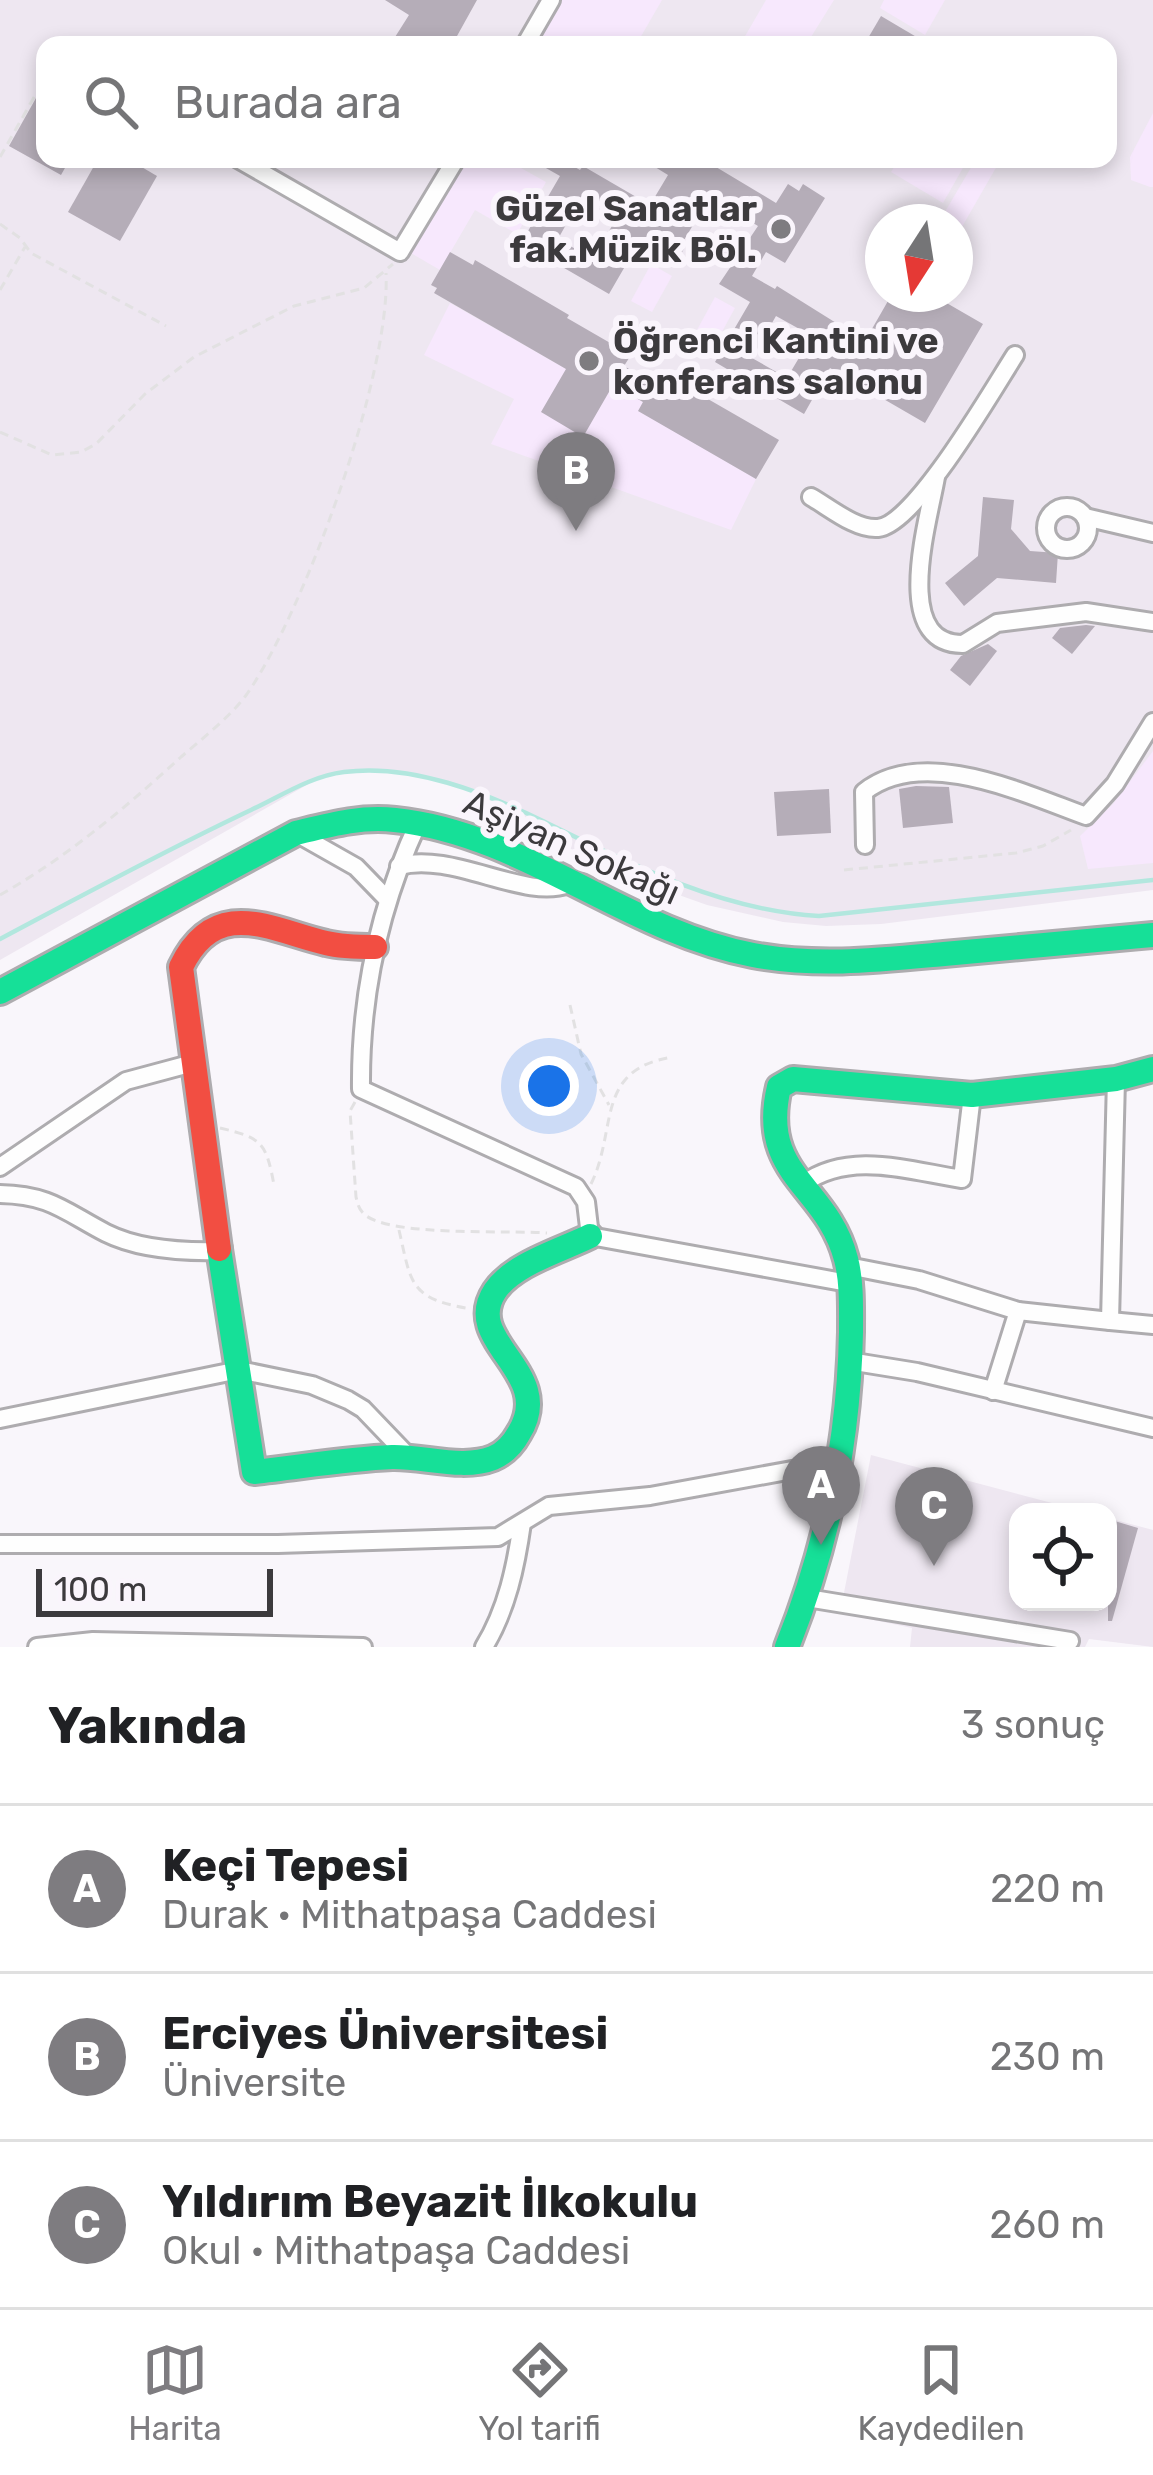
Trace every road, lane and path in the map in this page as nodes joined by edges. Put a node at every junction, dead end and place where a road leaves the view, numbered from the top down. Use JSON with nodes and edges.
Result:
{"nodes":[{"id":1,"x":551,"y":0,"type":"edge"},
{"id":2,"x":530,"y":36,"type":"edge"},
{"id":3,"x":36,"y":95,"type":"edge"},
{"id":4,"x":0,"y":157,"type":"edge"},
{"id":5,"x":254,"y":168,"type":"edge"},
{"id":6,"x":451,"y":168,"type":"edge"},
{"id":7,"x":0,"y":224,"type":"edge"},
{"id":8,"x":26,"y":245,"type":"junction"},
{"id":9,"x":0,"y":290,"type":"edge"},
{"id":10,"x":166,"y":326,"type":"dead end"},
{"id":11,"x":1015,"y":355,"type":"dead end"},
{"id":12,"x":0,"y":432,"type":"edge"},
{"id":13,"x":936,"y":477,"type":"junction"},
{"id":14,"x":811,"y":497,"type":"dead end"},
{"id":15,"x":1084,"y":517,"type":"dead end"},
{"id":16,"x":1153,"y":533,"type":"edge"},
{"id":17,"x":1153,"y":622,"type":"edge"},
{"id":18,"x":1153,"y":722,"type":"edge"},
{"id":19,"x":1086,"y":816,"type":"junction"},
{"id":20,"x":419,"y":821,"type":"junction"},
{"id":21,"x":296,"y":832,"type":"junction"},
{"id":22,"x":865,"y":844,"type":"dead end"},
{"id":23,"x":399,"y":866,"type":"junction"},
{"id":24,"x":844,"y":870,"type":"dead end"},
{"id":25,"x":568,"y":884,"type":"junction"},
{"id":26,"x":0,"y":896,"type":"edge"},
{"id":27,"x":388,"y":900,"type":"junction"},
{"id":28,"x":1153,"y":934,"type":"edge"},
{"id":29,"x":374,"y":947,"type":"junction"},
{"id":30,"x":0,"y":992,"type":"edge"},
{"id":31,"x":570,"y":1005,"type":"dead end"},
{"id":32,"x":673,"y":1057,"type":"dead end"},
{"id":33,"x":193,"y":1063,"type":"junction"},
{"id":34,"x":1153,"y":1069,"type":"edge"},
{"id":35,"x":1116,"y":1079,"type":"junction"},
{"id":36,"x":361,"y":1089,"type":"junction"},
{"id":37,"x":972,"y":1095,"type":"junction"},
{"id":38,"x":609,"y":1107,"type":"junction"},
{"id":39,"x":202,"y":1124,"type":"junction"},
{"id":40,"x":0,"y":1168,"type":"edge"},
{"id":41,"x":803,"y":1184,"type":"junction"},
{"id":42,"x":274,"y":1185,"type":"dead end"},
{"id":43,"x":0,"y":1194,"type":"edge"},
{"id":44,"x":584,"y":1196,"type":"junction"},
{"id":45,"x":398,"y":1229,"type":"junction"},
{"id":46,"x":547,"y":1233,"type":"dead end"},
{"id":47,"x":590,"y":1236,"type":"junction"},
{"id":48,"x":220,"y":1251,"type":"junction"},
{"id":49,"x":848,"y":1274,"type":"junction"},
{"id":50,"x":1018,"y":1311,"type":"junction"},
{"id":51,"x":487,"y":1312,"type":"junction"},
{"id":52,"x":1110,"y":1321,"type":"junction"},
{"id":53,"x":1153,"y":1324,"type":"edge"},
{"id":54,"x":849,"y":1361,"type":"junction"},
{"id":55,"x":239,"y":1370,"type":"junction"},
{"id":56,"x":993,"y":1391,"type":"junction"},
{"id":57,"x":0,"y":1419,"type":"edge"},
{"id":58,"x":1153,"y":1428,"type":"edge"},
{"id":59,"x":409,"y":1457,"type":"junction"},
{"id":60,"x":836,"y":1462,"type":"junction"},
{"id":61,"x":521,"y":1523,"type":"junction"},
{"id":62,"x":0,"y":1544,"type":"edge"},
{"id":63,"x":807,"y":1598,"type":"junction"},
{"id":64,"x":1070,"y":1641,"type":"dead end"},
{"id":65,"x":38,"y":1647,"type":"edge"},
{"id":66,"x":363,"y":1647,"type":"edge"},
{"id":67,"x":484,"y":1647,"type":"edge"},
{"id":68,"x":787,"y":1647,"type":"edge"}],
"edges":[{"from":1,"to":2,"type":"street"},
{"from":3,"to":4,"type":"path"},
{"from":5,"to":6,"type":"street"},
{"from":7,"to":8,"type":"path"},
{"from":8,"to":9,"type":"path"},
{"from":8,"to":10,"type":"path"},
{"from":11,"to":13,"type":"street"},
{"from":12,"to":26,"type":"path"},
{"from":13,"to":14,"type":"street"},
{"from":13,"to":17,"type":"street"},
{"from":15,"to":16,"type":"street"},
{"from":18,"to":19,"type":"street"},
{"from":19,"to":22,"type":"street"},
{"from":19,"to":24,"type":"path"},
{"from":20,"to":21,"type":"street","name":"Aşiyan Sokağı"},
{"from":20,"to":23,"type":"street"},
{"from":20,"to":25,"type":"street","name":"Aşiyan Sokağı"},
{"from":21,"to":27,"type":"street"},
{"from":21,"to":30,"type":"street","name":"Aşiyan Sokağı"},
{"from":23,"to":25,"type":"street"},
{"from":23,"to":27,"type":"street"},
{"from":25,"to":28,"type":"street","name":"Aşiyan Sokağı"},
{"from":27,"to":29,"type":"street"},
{"from":29,"to":33,"type":"street"},
{"from":29,"to":36,"type":"street"},
{"from":31,"to":38,"type":"path"},
{"from":32,"to":38,"type":"path"},
{"from":33,"to":39,"type":"street"},
{"from":33,"to":40,"type":"street"},
{"from":34,"to":35,"type":"street"},
{"from":35,"to":37,"type":"street"},
{"from":35,"to":52,"type":"street"},
{"from":36,"to":44,"type":"street"},
{"from":36,"to":45,"type":"path"},
{"from":37,"to":41,"type":"street"},
{"from":37,"to":41,"type":"street"},
{"from":38,"to":44,"type":"path"},
{"from":39,"to":42,"type":"path"},
{"from":39,"to":48,"type":"street"},
{"from":41,"to":49,"type":"street"},
{"from":43,"to":48,"type":"street"},
{"from":44,"to":47,"type":"street"},
{"from":45,"to":46,"type":"path"},
{"from":45,"to":51,"type":"path"},
{"from":47,"to":49,"type":"street"},
{"from":47,"to":51,"type":"street"},
{"from":48,"to":55,"type":"street"},
{"from":49,"to":50,"type":"street"},
{"from":49,"to":54,"type":"street"},
{"from":50,"to":52,"type":"street"},
{"from":50,"to":56,"type":"street"},
{"from":51,"to":59,"type":"street"},
{"from":52,"to":53,"type":"street"},
{"from":54,"to":56,"type":"street"},
{"from":54,"to":60,"type":"street"},
{"from":55,"to":57,"type":"street"},
{"from":55,"to":59,"type":"street"},
{"from":55,"to":59,"type":"street"},
{"from":56,"to":58,"type":"street"},
{"from":60,"to":61,"type":"street"},
{"from":60,"to":63,"type":"street"},
{"from":61,"to":62,"type":"street"},
{"from":61,"to":67,"type":"street"},
{"from":63,"to":64,"type":"street"},
{"from":63,"to":68,"type":"street"},
{"from":65,"to":66,"type":"street"}]}
